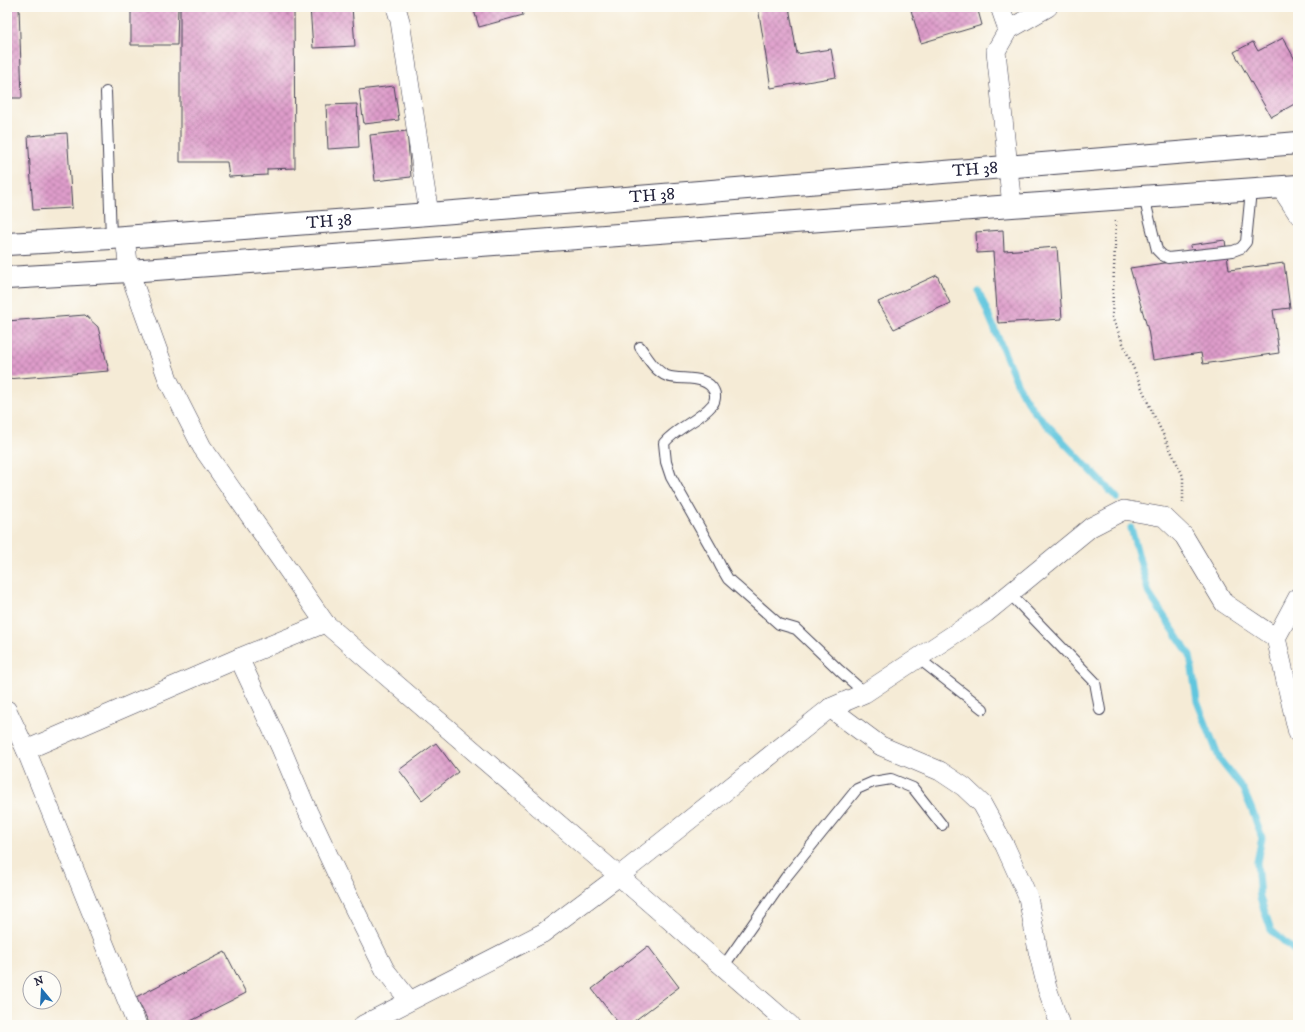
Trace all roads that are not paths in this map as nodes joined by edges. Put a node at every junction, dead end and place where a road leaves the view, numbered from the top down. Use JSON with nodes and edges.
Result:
{"nodes":[{"id":1,"x":396,"y":7,"type":"edge"},
{"id":2,"x":1000,"y":7,"type":"edge"},
{"id":3,"x":1048,"y":7,"type":"edge"},
{"id":4,"x":1008,"y":30,"type":"junction"},
{"id":5,"x":106,"y":92,"type":"dead end"},
{"id":6,"x":1298,"y":143,"type":"edge"},
{"id":7,"x":1008,"y":166,"type":"junction"},
{"id":8,"x":1290,"y":187,"type":"edge"},
{"id":9,"x":1251,"y":190,"type":"junction"},
{"id":10,"x":1144,"y":197,"type":"junction"},
{"id":11,"x":1012,"y":206,"type":"junction"},
{"id":12,"x":430,"y":214,"type":"junction"},
{"id":13,"x":1298,"y":214,"type":"edge"},
{"id":14,"x":118,"y":237,"type":"junction"},
{"id":15,"x":7,"y":244,"type":"edge"},
{"id":16,"x":129,"y":271,"type":"junction"},
{"id":17,"x":7,"y":278,"type":"edge"},
{"id":18,"x":640,"y":347,"type":"dead end"},
{"id":19,"x":1010,"y":594,"type":"junction"},
{"id":20,"x":1298,"y":597,"type":"edge"},
{"id":21,"x":325,"y":623,"type":"junction"},
{"id":22,"x":1276,"y":638,"type":"junction"},
{"id":23,"x":239,"y":658,"type":"junction"},
{"id":24,"x":918,"y":658,"type":"junction"},
{"id":25,"x":865,"y":693,"type":"junction"},
{"id":26,"x":830,"y":708,"type":"junction"},
{"id":27,"x":983,"y":709,"type":"dead end"},
{"id":28,"x":7,"y":710,"type":"edge"},
{"id":29,"x":1100,"y":710,"type":"dead end"},
{"id":30,"x":1298,"y":734,"type":"edge"},
{"id":31,"x":26,"y":750,"type":"junction"},
{"id":32,"x":942,"y":825,"type":"dead end"},
{"id":33,"x":619,"y":876,"type":"junction"},
{"id":34,"x":723,"y":967,"type":"junction"},
{"id":35,"x":409,"y":1000,"type":"junction"},
{"id":36,"x":393,"y":1018,"type":"edge"},
{"id":37,"x":137,"y":1025,"type":"edge"},
{"id":38,"x":363,"y":1025,"type":"edge"},
{"id":39,"x":790,"y":1025,"type":"edge"},
{"id":40,"x":1060,"y":1025,"type":"edge"}],
"edges":[{"from":1,"to":12,"type":"street"},
{"from":2,"to":4,"type":"street"},
{"from":3,"to":4,"type":"street"},
{"from":4,"to":7,"type":"street"},
{"from":5,"to":14,"type":"lane"},
{"from":6,"to":7,"type":"street","name":"TH 38"},
{"from":7,"to":11,"type":"street"},
{"from":7,"to":12,"type":"street","name":"TH 38"},
{"from":8,"to":9,"type":"street","name":"TH 38"},
{"from":8,"to":13,"type":"street"},
{"from":9,"to":10,"type":"street","name":"TH 38"},
{"from":9,"to":10,"type":"lane"},
{"from":10,"to":11,"type":"street","name":"TH 38"},
{"from":11,"to":16,"type":"street","name":"TH 38"},
{"from":12,"to":14,"type":"street","name":"TH 38"},
{"from":14,"to":15,"type":"street","name":"TH 38"},
{"from":14,"to":16,"type":"street"},
{"from":16,"to":17,"type":"street","name":"TH 38"},
{"from":16,"to":21,"type":"street"},
{"from":18,"to":25,"type":"lane"},
{"from":19,"to":22,"type":"street"},
{"from":19,"to":24,"type":"street"},
{"from":19,"to":29,"type":"lane"},
{"from":20,"to":22,"type":"street"},
{"from":21,"to":23,"type":"street"},
{"from":21,"to":33,"type":"street"},
{"from":22,"to":30,"type":"street"},
{"from":23,"to":31,"type":"street"},
{"from":23,"to":35,"type":"street"},
{"from":24,"to":25,"type":"street"},
{"from":24,"to":27,"type":"lane"},
{"from":25,"to":26,"type":"street"},
{"from":26,"to":33,"type":"street"},
{"from":26,"to":40,"type":"street"},
{"from":28,"to":31,"type":"street"},
{"from":31,"to":37,"type":"street"},
{"from":32,"to":34,"type":"lane"},
{"from":33,"to":34,"type":"street"},
{"from":33,"to":35,"type":"street"},
{"from":34,"to":39,"type":"street"},
{"from":35,"to":36,"type":"street"},
{"from":36,"to":38,"type":"street"}]}
